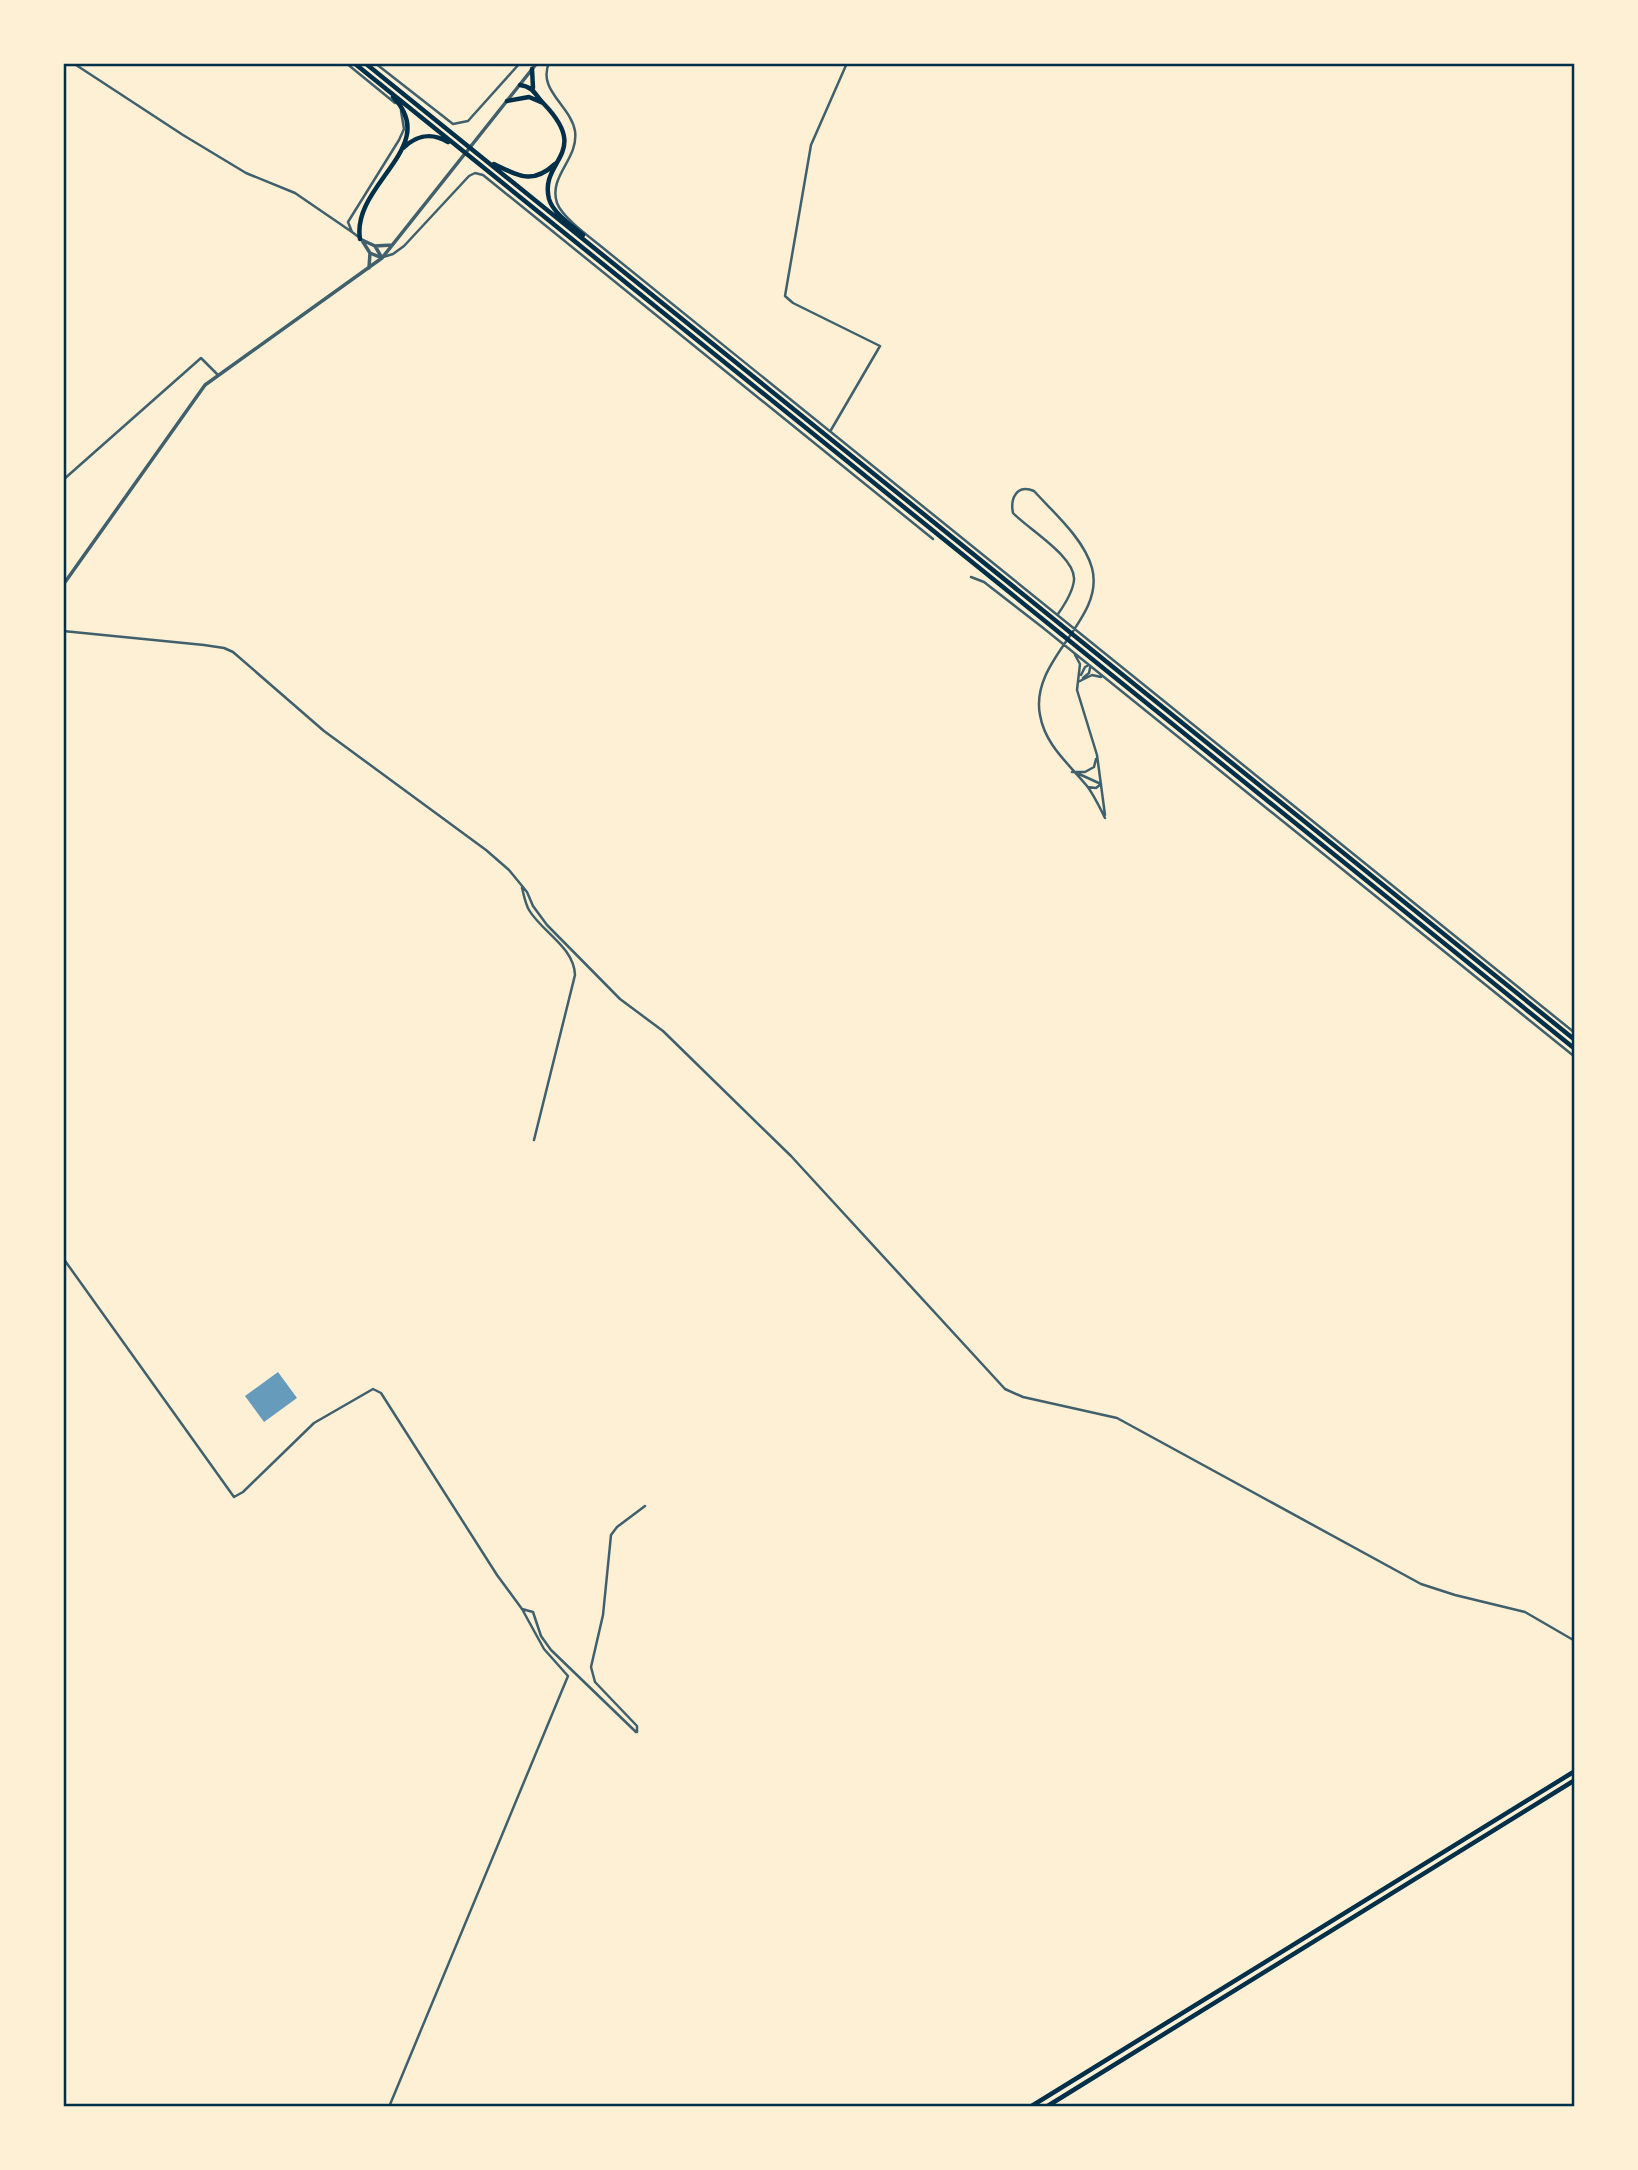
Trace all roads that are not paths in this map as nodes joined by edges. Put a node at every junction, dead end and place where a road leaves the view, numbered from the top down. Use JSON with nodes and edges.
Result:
{"nodes":[{"id":1,"x":73,"y":63,"type":"edge"},
{"id":2,"x":346,"y":63,"type":"edge"},
{"id":3,"x":355,"y":63,"type":"edge"},
{"id":4,"x":365,"y":63,"type":"edge"},
{"id":5,"x":375,"y":63,"type":"edge"},
{"id":6,"x":520,"y":63,"type":"edge"},
{"id":7,"x":537,"y":63,"type":"edge"},
{"id":8,"x":549,"y":63,"type":"edge"},
{"id":9,"x":847,"y":63,"type":"edge"},
{"id":10,"x":532,"y":69,"type":"junction"},
{"id":11,"x":378,"y":82,"type":"junction"},
{"id":12,"x":520,"y":85,"type":"junction"},
{"id":13,"x":533,"y":89,"type":"junction"},
{"id":14,"x":529,"y":97,"type":"junction"},
{"id":15,"x":507,"y":101,"type":"junction"},
{"id":16,"x":544,"y":103,"type":"junction"},
{"id":17,"x":402,"y":148,"type":"junction"},
{"id":18,"x":468,"y":155,"type":"junction"},
{"id":19,"x":486,"y":161,"type":"junction"},
{"id":20,"x":559,"y":161,"type":"junction"},
{"id":21,"x":352,"y":232,"type":"junction"},
{"id":22,"x":361,"y":239,"type":"junction"},
{"id":23,"x":589,"y":244,"type":"junction"},
{"id":24,"x":394,"y":245,"type":"junction"},
{"id":25,"x":375,"y":246,"type":"junction"},
{"id":26,"x":370,"y":253,"type":"junction"},
{"id":27,"x":382,"y":258,"type":"junction"},
{"id":28,"x":369,"y":269,"type":"junction"},
{"id":29,"x":218,"y":375,"type":"junction"},
{"id":30,"x":831,"y":430,"type":"junction"},
{"id":31,"x":63,"y":480,"type":"edge"},
{"id":32,"x":933,"y":539,"type":"dead end"},
{"id":33,"x":971,"y":578,"type":"dead end"},
{"id":34,"x":63,"y":585,"type":"edge"},
{"id":35,"x":1058,"y":614,"type":"junction"},
{"id":36,"x":63,"y":631,"type":"edge"},
{"id":37,"x":1072,"y":651,"type":"junction"},
{"id":38,"x":1089,"y":665,"type":"junction"},
{"id":39,"x":1105,"y":678,"type":"junction"},
{"id":40,"x":1079,"y":682,"type":"junction"},
{"id":41,"x":1097,"y":755,"type":"junction"},
{"id":42,"x":1072,"y":772,"type":"junction"},
{"id":43,"x":1101,"y":784,"type":"junction"},
{"id":44,"x":1088,"y":787,"type":"junction"},
{"id":45,"x":521,"y":884,"type":"junction"},
{"id":46,"x":1575,"y":1033,"type":"edge"},
{"id":47,"x":1575,"y":1040,"type":"edge"},
{"id":48,"x":1575,"y":1049,"type":"edge"},
{"id":49,"x":1575,"y":1057,"type":"edge"},
{"id":50,"x":534,"y":1140,"type":"dead end"},
{"id":51,"x":63,"y":1258,"type":"edge"},
{"id":52,"x":645,"y":1506,"type":"dead end"},
{"id":53,"x":522,"y":1609,"type":"junction"},
{"id":54,"x":1575,"y":1641,"type":"edge"},
{"id":55,"x":1575,"y":1771,"type":"edge"},
{"id":56,"x":1575,"y":1780,"type":"edge"},
{"id":57,"x":389,"y":2107,"type":"edge"},
{"id":58,"x":1030,"y":2107,"type":"edge"},
{"id":59,"x":1046,"y":2107,"type":"edge"}],
"edges":[{"from":1,"to":21,"type":"street"},
{"from":2,"to":21,"type":"street"},
{"from":3,"to":11,"type":"highway"},
{"from":4,"to":19,"type":"highway"},
{"from":5,"to":6,"type":"street"},
{"from":7,"to":10,"type":"street"},
{"from":8,"to":30,"type":"street"},
{"from":9,"to":30,"type":"street"},
{"from":10,"to":12,"type":"street"},
{"from":10,"to":13,"type":"highway"},
{"from":11,"to":17,"type":"highway"},
{"from":11,"to":18,"type":"highway"},
{"from":12,"to":13,"type":"highway"},
{"from":12,"to":14,"type":"highway"},
{"from":12,"to":15,"type":"street"},
{"from":13,"to":16,"type":"highway"},
{"from":14,"to":15,"type":"highway"},
{"from":14,"to":16,"type":"highway"},
{"from":15,"to":24,"type":"street"},
{"from":16,"to":20,"type":"highway"},
{"from":17,"to":18,"type":"highway"},
{"from":17,"to":22,"type":"highway"},
{"from":18,"to":48,"type":"highway"},
{"from":19,"to":20,"type":"highway"},
{"from":19,"to":23,"type":"highway"},
{"from":20,"to":23,"type":"highway"},
{"from":21,"to":22,"type":"street"},
{"from":22,"to":25,"type":"street"},
{"from":22,"to":26,"type":"street"},
{"from":23,"to":47,"type":"highway"},
{"from":24,"to":25,"type":"street"},
{"from":24,"to":27,"type":"street"},
{"from":25,"to":27,"type":"street"},
{"from":26,"to":27,"type":"street"},
{"from":26,"to":28,"type":"street"},
{"from":27,"to":28,"type":"street"},
{"from":27,"to":32,"type":"street"},
{"from":28,"to":29,"type":"street"},
{"from":29,"to":31,"type":"street"},
{"from":29,"to":34,"type":"street"},
{"from":30,"to":35,"type":"street"},
{"from":33,"to":37,"type":"street"},
{"from":35,"to":42,"type":"street"},
{"from":35,"to":46,"type":"street"},
{"from":36,"to":45,"type":"street"},
{"from":37,"to":38,"type":"street"},
{"from":37,"to":40,"type":"street"},
{"from":38,"to":39,"type":"street"},
{"from":38,"to":40,"type":"street"},
{"from":39,"to":40,"type":"street"},
{"from":39,"to":49,"type":"street"},
{"from":40,"to":41,"type":"street"},
{"from":41,"to":42,"type":"street"},
{"from":41,"to":43,"type":"street"},
{"from":42,"to":43,"type":"street"},
{"from":42,"to":44,"type":"street"},
{"from":43,"to":44,"type":"street"},
{"from":43,"to":44,"type":"street"},
{"from":45,"to":50,"type":"street"},
{"from":45,"to":54,"type":"street"},
{"from":51,"to":53,"type":"street"},
{"from":52,"to":53,"type":"street"},
{"from":53,"to":57,"type":"street"},
{"from":55,"to":58,"type":"highway"},
{"from":56,"to":59,"type":"highway"}]}
